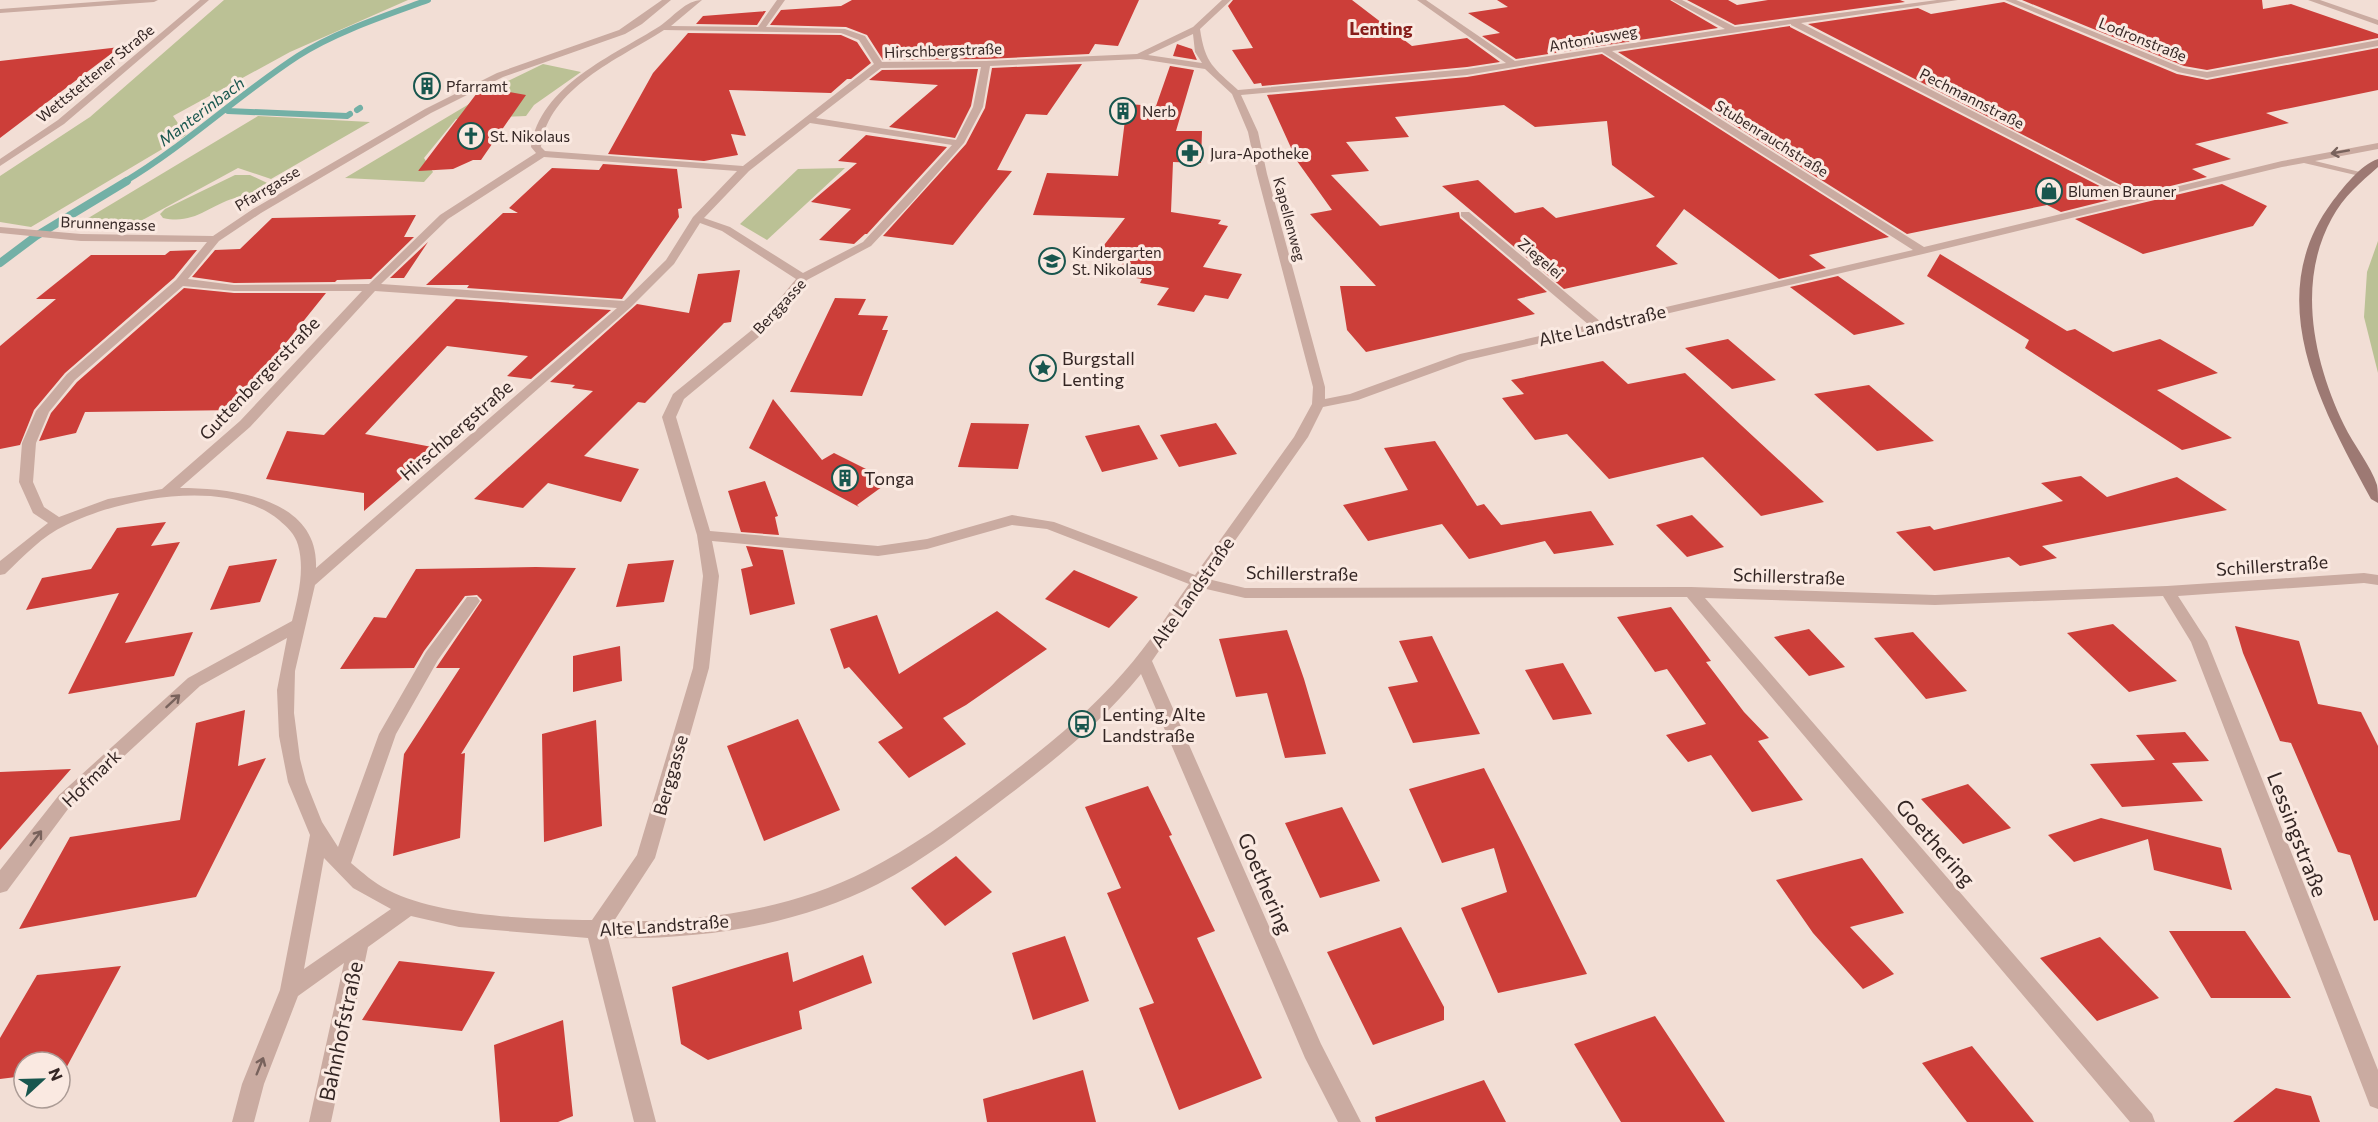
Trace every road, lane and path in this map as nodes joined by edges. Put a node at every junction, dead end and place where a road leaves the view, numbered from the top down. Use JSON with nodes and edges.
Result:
{"nodes":[{"id":1,"x":154,"y":0,"type":"edge"},
{"id":2,"x":205,"y":0,"type":"edge"},
{"id":3,"x":667,"y":0,"type":"edge"},
{"id":4,"x":698,"y":0,"type":"edge"},
{"id":5,"x":781,"y":0,"type":"edge"},
{"id":6,"x":1227,"y":0,"type":"edge"},
{"id":7,"x":1421,"y":0,"type":"edge"},
{"id":8,"x":1676,"y":0,"type":"edge"},
{"id":9,"x":1954,"y":0,"type":"edge"},
{"id":10,"x":2009,"y":0,"type":"edge"},
{"id":11,"x":2312,"y":0,"type":"edge"},
{"id":12,"x":1923,"y":2,"type":"edge"},
{"id":13,"x":0,"y":11,"type":"edge"},
{"id":14,"x":2378,"y":14,"type":"edge"},
{"id":15,"x":2361,"y":17,"type":"junction"},
{"id":16,"x":1794,"y":23,"type":"junction"},
{"id":17,"x":2378,"y":23,"type":"edge"},
{"id":18,"x":663,"y":28,"type":"junction"},
{"id":19,"x":1196,"y":29,"type":"junction"},
{"id":20,"x":760,"y":30,"type":"junction"},
{"id":21,"x":1734,"y":30,"type":"junction"},
{"id":22,"x":2378,"y":43,"type":"edge"},
{"id":23,"x":1605,"y":50,"type":"junction"},
{"id":24,"x":1139,"y":56,"type":"junction"},
{"id":25,"x":986,"y":64,"type":"junction"},
{"id":26,"x":879,"y":65,"type":"junction"},
{"id":27,"x":1515,"y":65,"type":"junction"},
{"id":28,"x":1208,"y":67,"type":"junction"},
{"id":29,"x":1236,"y":93,"type":"junction"},
{"id":30,"x":808,"y":120,"type":"junction"},
{"id":31,"x":959,"y":143,"type":"junction"},
{"id":32,"x":2378,"y":146,"type":"edge"},
{"id":33,"x":542,"y":154,"type":"junction"},
{"id":34,"x":2302,"y":161,"type":"junction"},
{"id":35,"x":2378,"y":162,"type":"edge"},
{"id":36,"x":0,"y":163,"type":"edge"},
{"id":37,"x":745,"y":169,"type":"junction"},
{"id":38,"x":2360,"y":175,"type":"junction"},
{"id":39,"x":2136,"y":199,"type":"junction"},
{"id":40,"x":1465,"y":214,"type":"dead end"},
{"id":41,"x":697,"y":219,"type":"junction"},
{"id":42,"x":0,"y":230,"type":"edge"},
{"id":43,"x":215,"y":239,"type":"junction"},
{"id":44,"x":1923,"y":250,"type":"junction"},
{"id":45,"x":803,"y":278,"type":"junction"},
{"id":46,"x":180,"y":282,"type":"junction"},
{"id":47,"x":372,"y":287,"type":"junction"},
{"id":48,"x":627,"y":305,"type":"junction"},
{"id":49,"x":1598,"y":326,"type":"junction"},
{"id":50,"x":1318,"y":404,"type":"junction"},
{"id":51,"x":168,"y":491,"type":"junction"},
{"id":52,"x":2378,"y":499,"type":"edge"},
{"id":53,"x":58,"y":523,"type":"junction"},
{"id":54,"x":704,"y":535,"type":"junction"},
{"id":55,"x":0,"y":570,"type":"edge"},
{"id":56,"x":2378,"y":580,"type":"edge"},
{"id":57,"x":309,"y":582,"type":"junction"},
{"id":58,"x":1198,"y":582,"type":"junction"},
{"id":59,"x":2167,"y":591,"type":"junction"},
{"id":60,"x":1691,"y":592,"type":"junction"},
{"id":61,"x":472,"y":601,"type":"dead end"},
{"id":62,"x":298,"y":625,"type":"junction"},
{"id":63,"x":1143,"y":660,"type":"junction"},
{"id":64,"x":319,"y":836,"type":"junction"},
{"id":65,"x":341,"y":866,"type":"junction"},
{"id":66,"x":0,"y":885,"type":"edge"},
{"id":67,"x":407,"y":908,"type":"junction"},
{"id":68,"x":596,"y":931,"type":"junction"},
{"id":69,"x":359,"y":941,"type":"junction"},
{"id":70,"x":290,"y":990,"type":"junction"},
{"id":71,"x":2378,"y":1098,"type":"edge"},
{"id":72,"x":243,"y":1122,"type":"edge"},
{"id":73,"x":320,"y":1122,"type":"edge"},
{"id":74,"x":645,"y":1122,"type":"edge"},
{"id":75,"x":1350,"y":1122,"type":"edge"},
{"id":76,"x":2144,"y":1122,"type":"edge"}],
"edges":[{"from":1,"to":13,"type":"street"},
{"from":2,"to":36,"type":"street","name":"Wettstettener Straße"},
{"from":3,"to":43,"type":"street","name":"Pfarrgasse"},
{"from":4,"to":18,"type":"street"},
{"from":5,"to":20,"type":"street"},
{"from":6,"to":19,"type":"street"},
{"from":7,"to":27,"type":"street"},
{"from":8,"to":21,"type":"street"},
{"from":9,"to":12,"type":"street","name":"Antoniusweg"},
{"from":10,"to":22,"type":"street","name":"Lodronstraße"},
{"from":11,"to":15,"type":"street"},
{"from":12,"to":16,"type":"street","name":"Antoniusweg"},
{"from":14,"to":15,"type":"street"},
{"from":15,"to":17,"type":"street"},
{"from":16,"to":21,"type":"street","name":"Antoniusweg"},
{"from":16,"to":39,"type":"street","name":"Pechmannstraße"},
{"from":18,"to":20,"type":"street"},
{"from":18,"to":33,"type":"street"},
{"from":19,"to":24,"type":"street","name":"Hirschbergstraße"},
{"from":19,"to":28,"type":"street","name":"Kapellenweg"},
{"from":20,"to":26,"type":"street"},
{"from":21,"to":23,"type":"street","name":"Antoniusweg"},
{"from":23,"to":27,"type":"street","name":"Antoniusweg"},
{"from":23,"to":44,"type":"street","name":"Stubenrauchstraße"},
{"from":24,"to":25,"type":"street","name":"Hirschbergstraße"},
{"from":24,"to":28,"type":"street","name":"Hirschbergstraße"},
{"from":25,"to":26,"type":"street","name":"Hirschbergstraße"},
{"from":25,"to":31,"type":"street","name":"Berggasse"},
{"from":26,"to":30,"type":"street","name":"Hirschbergstraße"},
{"from":27,"to":29,"type":"street","name":"Antoniusweg"},
{"from":28,"to":29,"type":"street","name":"Kapellenweg"},
{"from":29,"to":50,"type":"street","name":"Kapellenweg"},
{"from":30,"to":31,"type":"street"},
{"from":30,"to":37,"type":"street","name":"Hirschbergstraße"},
{"from":31,"to":45,"type":"street","name":"Berggasse"},
{"from":32,"to":34,"type":"street","name":"Alte Landstraße","one_way":true},
{"from":33,"to":37,"type":"street"},
{"from":33,"to":47,"type":"street","name":"Guttenbergerstraße"},
{"from":34,"to":38,"type":"street","name":"Alte Landstraße"},
{"from":34,"to":39,"type":"street","name":"Alte Landstraße"},
{"from":35,"to":38,"type":"main road"},
{"from":37,"to":41,"type":"street","name":"Hirschbergstraße"},
{"from":38,"to":52,"type":"main road"},
{"from":39,"to":44,"type":"street","name":"Alte Landstraße"},
{"from":40,"to":49,"type":"street","name":"Ziegelei"},
{"from":41,"to":45,"type":"street"},
{"from":41,"to":48,"type":"street","name":"Hirschbergstraße"},
{"from":42,"to":43,"type":"street","name":"Brunnengasse"},
{"from":43,"to":46,"type":"street","name":"Pfarrgasse"},
{"from":44,"to":49,"type":"street","name":"Alte Landstraße"},
{"from":45,"to":54,"type":"street","name":"Berggasse"},
{"from":46,"to":47,"type":"street","name":"Guttenbergerstraße"},
{"from":46,"to":53,"type":"street","name":"Pfarrgasse"},
{"from":47,"to":48,"type":"street"},
{"from":47,"to":51,"type":"street","name":"Guttenbergerstraße"},
{"from":48,"to":57,"type":"street","name":"Hirschbergstraße"},
{"from":49,"to":50,"type":"street","name":"Alte Landstraße"},
{"from":50,"to":58,"type":"street","name":"Alte Landstraße"},
{"from":51,"to":53,"type":"street","name":"Alte Landstraße"},
{"from":51,"to":57,"type":"street","name":"Alte Landstraße"},
{"from":53,"to":55,"type":"street","name":"Alte Landstraße"},
{"from":54,"to":58,"type":"street"},
{"from":54,"to":68,"type":"street","name":"Berggasse"},
{"from":56,"to":59,"type":"street","name":"Schillerstraße"},
{"from":57,"to":62,"type":"street","name":"Alte Landstraße"},
{"from":58,"to":60,"type":"street","name":"Schillerstraße"},
{"from":58,"to":63,"type":"street","name":"Alte Landstraße"},
{"from":59,"to":60,"type":"street","name":"Schillerstraße"},
{"from":59,"to":71,"type":"street","name":"Lessingstraße"},
{"from":60,"to":76,"type":"street","name":"Goethering"},
{"from":61,"to":65,"type":"street"},
{"from":62,"to":64,"type":"street","name":"Alte Landstraße"},
{"from":66,"to":62,"type":"street","name":"Hofmark","one_way":true},
{"from":63,"to":68,"type":"street","name":"Alte Landstraße"},
{"from":63,"to":75,"type":"street","name":"Goethering"},
{"from":64,"to":65,"type":"street","name":"Alte Landstraße"},
{"from":64,"to":70,"type":"street"},
{"from":65,"to":67,"type":"street","name":"Alte Landstraße"},
{"from":67,"to":68,"type":"street","name":"Alte Landstraße"},
{"from":67,"to":69,"type":"street","name":"Bahnhofstraße"},
{"from":68,"to":74,"type":"street"},
{"from":69,"to":70,"type":"street","name":"Bahnhofstraße"},
{"from":69,"to":73,"type":"street","name":"Bahnhofstraße"},
{"from":72,"to":70,"type":"street","one_way":true}]}
